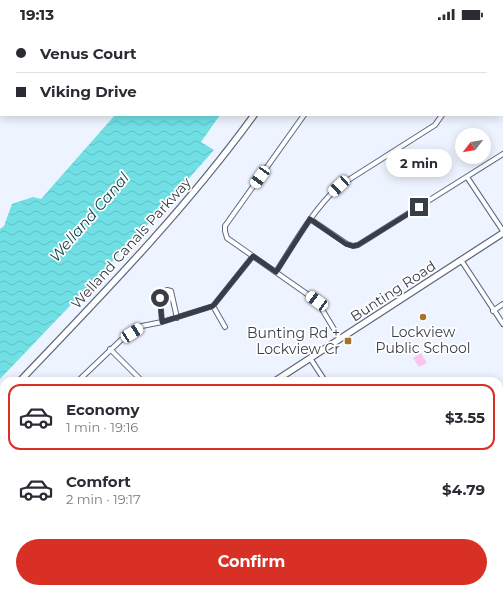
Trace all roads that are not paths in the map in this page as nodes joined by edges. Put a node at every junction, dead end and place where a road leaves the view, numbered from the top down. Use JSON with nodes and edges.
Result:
{"nodes":[{"id":1,"x":253,"y":116,"type":"edge"},
{"id":2,"x":303,"y":116,"type":"edge"},
{"id":3,"x":441,"y":116,"type":"edge"},
{"id":4,"x":503,"y":154,"type":"edge"},
{"id":5,"x":467,"y":177,"type":"junction"},
{"id":6,"x":310,"y":219,"type":"junction"},
{"id":7,"x":503,"y":232,"type":"edge"},
{"id":8,"x":253,"y":256,"type":"junction"},
{"id":9,"x":461,"y":260,"type":"junction"},
{"id":10,"x":276,"y":272,"type":"junction"},
{"id":11,"x":503,"y":304,"type":"edge"},
{"id":12,"x":213,"y":306,"type":"junction"},
{"id":13,"x":493,"y":311,"type":"junction"},
{"id":14,"x":177,"y":318,"type":"junction"},
{"id":15,"x":162,"y":322,"type":"junction"},
{"id":16,"x":503,"y":324,"type":"edge"},
{"id":17,"x":225,"y":327,"type":"dead end"},
{"id":18,"x":340,"y":339,"type":"junction"},
{"id":19,"x":110,"y":349,"type":"junction"},
{"id":20,"x":310,"y":358,"type":"junction"},
{"id":21,"x":24,"y":377,"type":"edge"},
{"id":22,"x":82,"y":377,"type":"edge"},
{"id":23,"x":137,"y":377,"type":"edge"},
{"id":24,"x":281,"y":377,"type":"edge"},
{"id":25,"x":323,"y":377,"type":"edge"}],
"edges":[{"from":1,"to":21,"type":"main road","name":"Welland Canals Parkway"},
{"from":2,"to":8,"type":"street"},
{"from":3,"to":6,"type":"street"},
{"from":4,"to":5,"type":"street"},
{"from":5,"to":6,"type":"street"},
{"from":5,"to":7,"type":"street"},
{"from":6,"to":10,"type":"street"},
{"from":7,"to":9,"type":"main road","name":"Bunting Road"},
{"from":8,"to":10,"type":"street"},
{"from":8,"to":12,"type":"street"},
{"from":9,"to":13,"type":"street"},
{"from":9,"to":18,"type":"main road","name":"Bunting Road"},
{"from":10,"to":18,"type":"street"},
{"from":11,"to":13,"type":"street"},
{"from":12,"to":14,"type":"street"},
{"from":12,"to":17,"type":"street"},
{"from":13,"to":16,"type":"street"},
{"from":14,"to":15,"type":"street"},
{"from":14,"to":15,"type":"street"},
{"from":15,"to":19,"type":"street"},
{"from":18,"to":20,"type":"main road","name":"Bunting Road"},
{"from":19,"to":22,"type":"street"},
{"from":19,"to":23,"type":"street"},
{"from":20,"to":24,"type":"main road","name":"Bunting Road"},
{"from":20,"to":25,"type":"street"}]}
